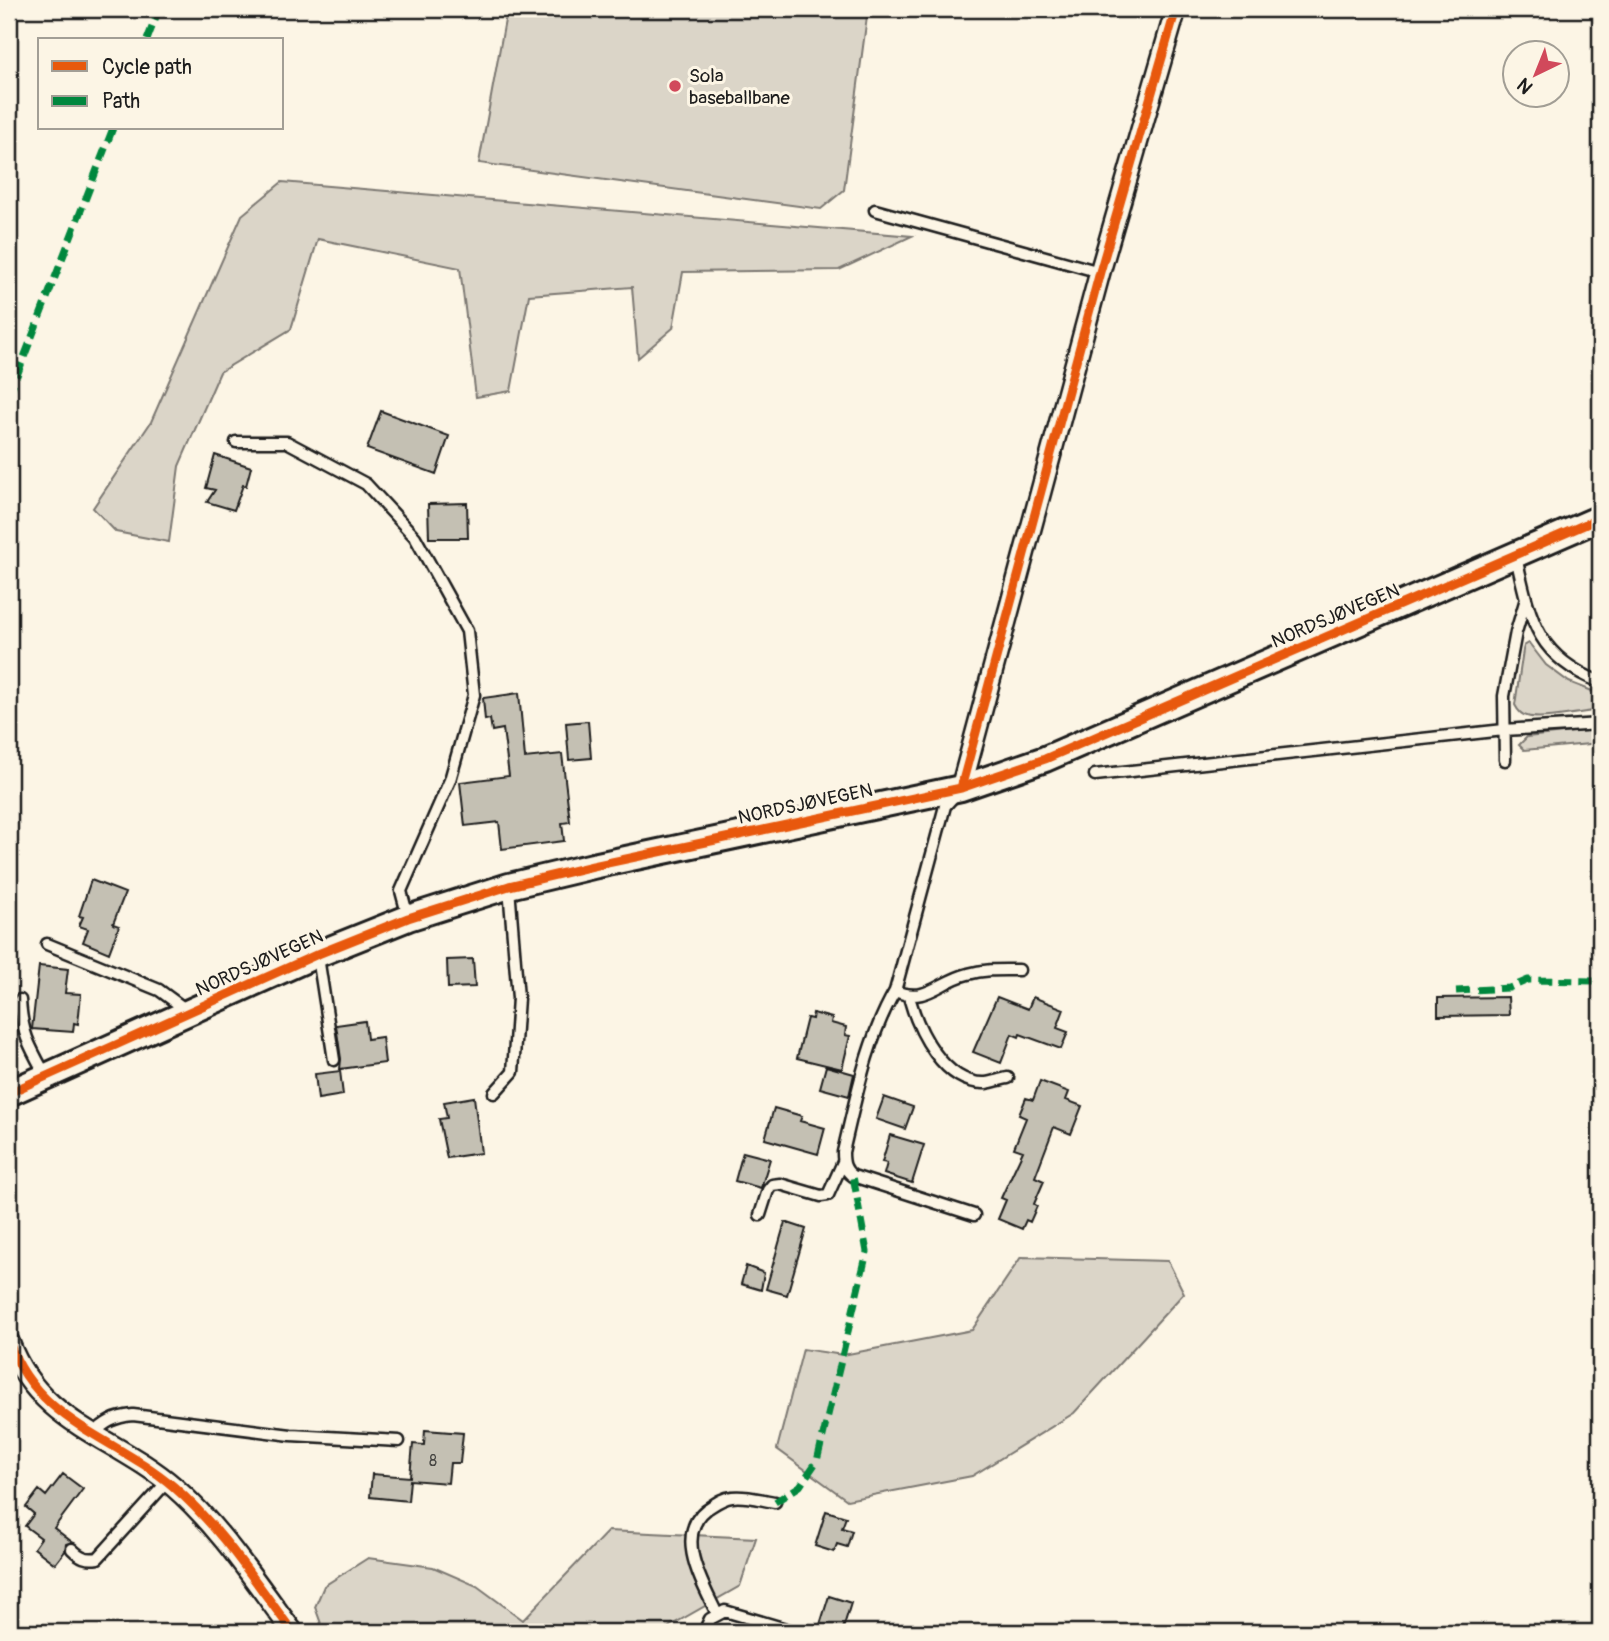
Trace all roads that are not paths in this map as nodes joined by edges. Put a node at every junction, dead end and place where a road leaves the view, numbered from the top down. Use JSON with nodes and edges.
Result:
{"nodes":[{"id":1,"x":1176,"y":9,"type":"edge"},
{"id":2,"x":876,"y":210,"type":"dead end"},
{"id":3,"x":1100,"y":272,"type":"junction"},
{"id":4,"x":236,"y":442,"type":"dead end"},
{"id":5,"x":1600,"y":518,"type":"edge"},
{"id":6,"x":1516,"y":556,"type":"junction"},
{"id":7,"x":1525,"y":602,"type":"junction"},
{"id":8,"x":1600,"y":682,"type":"edge"},
{"id":9,"x":1600,"y":724,"type":"edge"},
{"id":10,"x":1504,"y":730,"type":"junction"},
{"id":11,"x":1505,"y":760,"type":"dead end"},
{"id":12,"x":1095,"y":775,"type":"dead end"},
{"id":13,"x":961,"y":788,"type":"junction"},
{"id":14,"x":509,"y":886,"type":"junction"},
{"id":15,"x":408,"y":918,"type":"junction"},
{"id":16,"x":47,"y":944,"type":"dead end"},
{"id":17,"x":318,"y":954,"type":"junction"},
{"id":18,"x":1019,"y":970,"type":"dead end"},
{"id":19,"x":895,"y":991,"type":"junction"},
{"id":20,"x":909,"y":997,"type":"junction"},
{"id":21,"x":20,"y":1000,"type":"dead end"},
{"id":22,"x":189,"y":1012,"type":"junction"},
{"id":23,"x":334,"y":1060,"type":"dead end"},
{"id":24,"x":46,"y":1076,"type":"junction"},
{"id":25,"x":1007,"y":1078,"type":"dead end"},
{"id":26,"x":9,"y":1093,"type":"edge"},
{"id":27,"x":494,"y":1093,"type":"dead end"},
{"id":28,"x":842,"y":1162,"type":"junction"},
{"id":29,"x":760,"y":1215,"type":"dead end"},
{"id":30,"x":974,"y":1215,"type":"dead end"},
{"id":31,"x":9,"y":1342,"type":"edge"},
{"id":32,"x":92,"y":1435,"type":"junction"},
{"id":33,"x":399,"y":1441,"type":"dead end"},
{"id":34,"x":167,"y":1482,"type":"junction"},
{"id":35,"x":775,"y":1502,"type":"dead end"},
{"id":36,"x":72,"y":1549,"type":"dead end"},
{"id":37,"x":717,"y":1614,"type":"junction"},
{"id":38,"x":293,"y":1632,"type":"edge"},
{"id":39,"x":704,"y":1632,"type":"edge"},
{"id":40,"x":796,"y":1632,"type":"edge"}],
"edges":[{"from":1,"to":3,"type":"street"},
{"from":2,"to":3,"type":"lane"},
{"from":3,"to":13,"type":"street"},
{"from":4,"to":15,"type":"lane"},
{"from":5,"to":6,"type":"street","name":"NORDSJØVEGEN"},
{"from":6,"to":7,"type":"lane"},
{"from":6,"to":13,"type":"street","name":"NORDSJØVEGEN"},
{"from":7,"to":8,"type":"lane"},
{"from":7,"to":10,"type":"lane"},
{"from":9,"to":10,"type":"lane"},
{"from":10,"to":11,"type":"lane"},
{"from":10,"to":12,"type":"lane"},
{"from":13,"to":14,"type":"street","name":"NORDSJØVEGEN"},
{"from":13,"to":19,"type":"lane"},
{"from":14,"to":15,"type":"street","name":"NORDSJØVEGEN"},
{"from":14,"to":27,"type":"lane"},
{"from":15,"to":17,"type":"street","name":"NORDSJØVEGEN"},
{"from":16,"to":22,"type":"lane"},
{"from":17,"to":22,"type":"street","name":"NORDSJØVEGEN"},
{"from":17,"to":23,"type":"lane"},
{"from":18,"to":20,"type":"lane"},
{"from":19,"to":20,"type":"lane"},
{"from":19,"to":28,"type":"lane"},
{"from":20,"to":25,"type":"lane"},
{"from":21,"to":24,"type":"lane"},
{"from":22,"to":24,"type":"street","name":"NORDSJØVEGEN"},
{"from":24,"to":26,"type":"street","name":"NORDSJØVEGEN"},
{"from":28,"to":29,"type":"lane"},
{"from":28,"to":30,"type":"lane"},
{"from":31,"to":32,"type":"street"},
{"from":32,"to":33,"type":"lane"},
{"from":32,"to":34,"type":"street"},
{"from":34,"to":36,"type":"lane"},
{"from":34,"to":38,"type":"street"},
{"from":35,"to":37,"type":"lane"},
{"from":37,"to":39,"type":"lane"},
{"from":37,"to":40,"type":"lane"}]}
